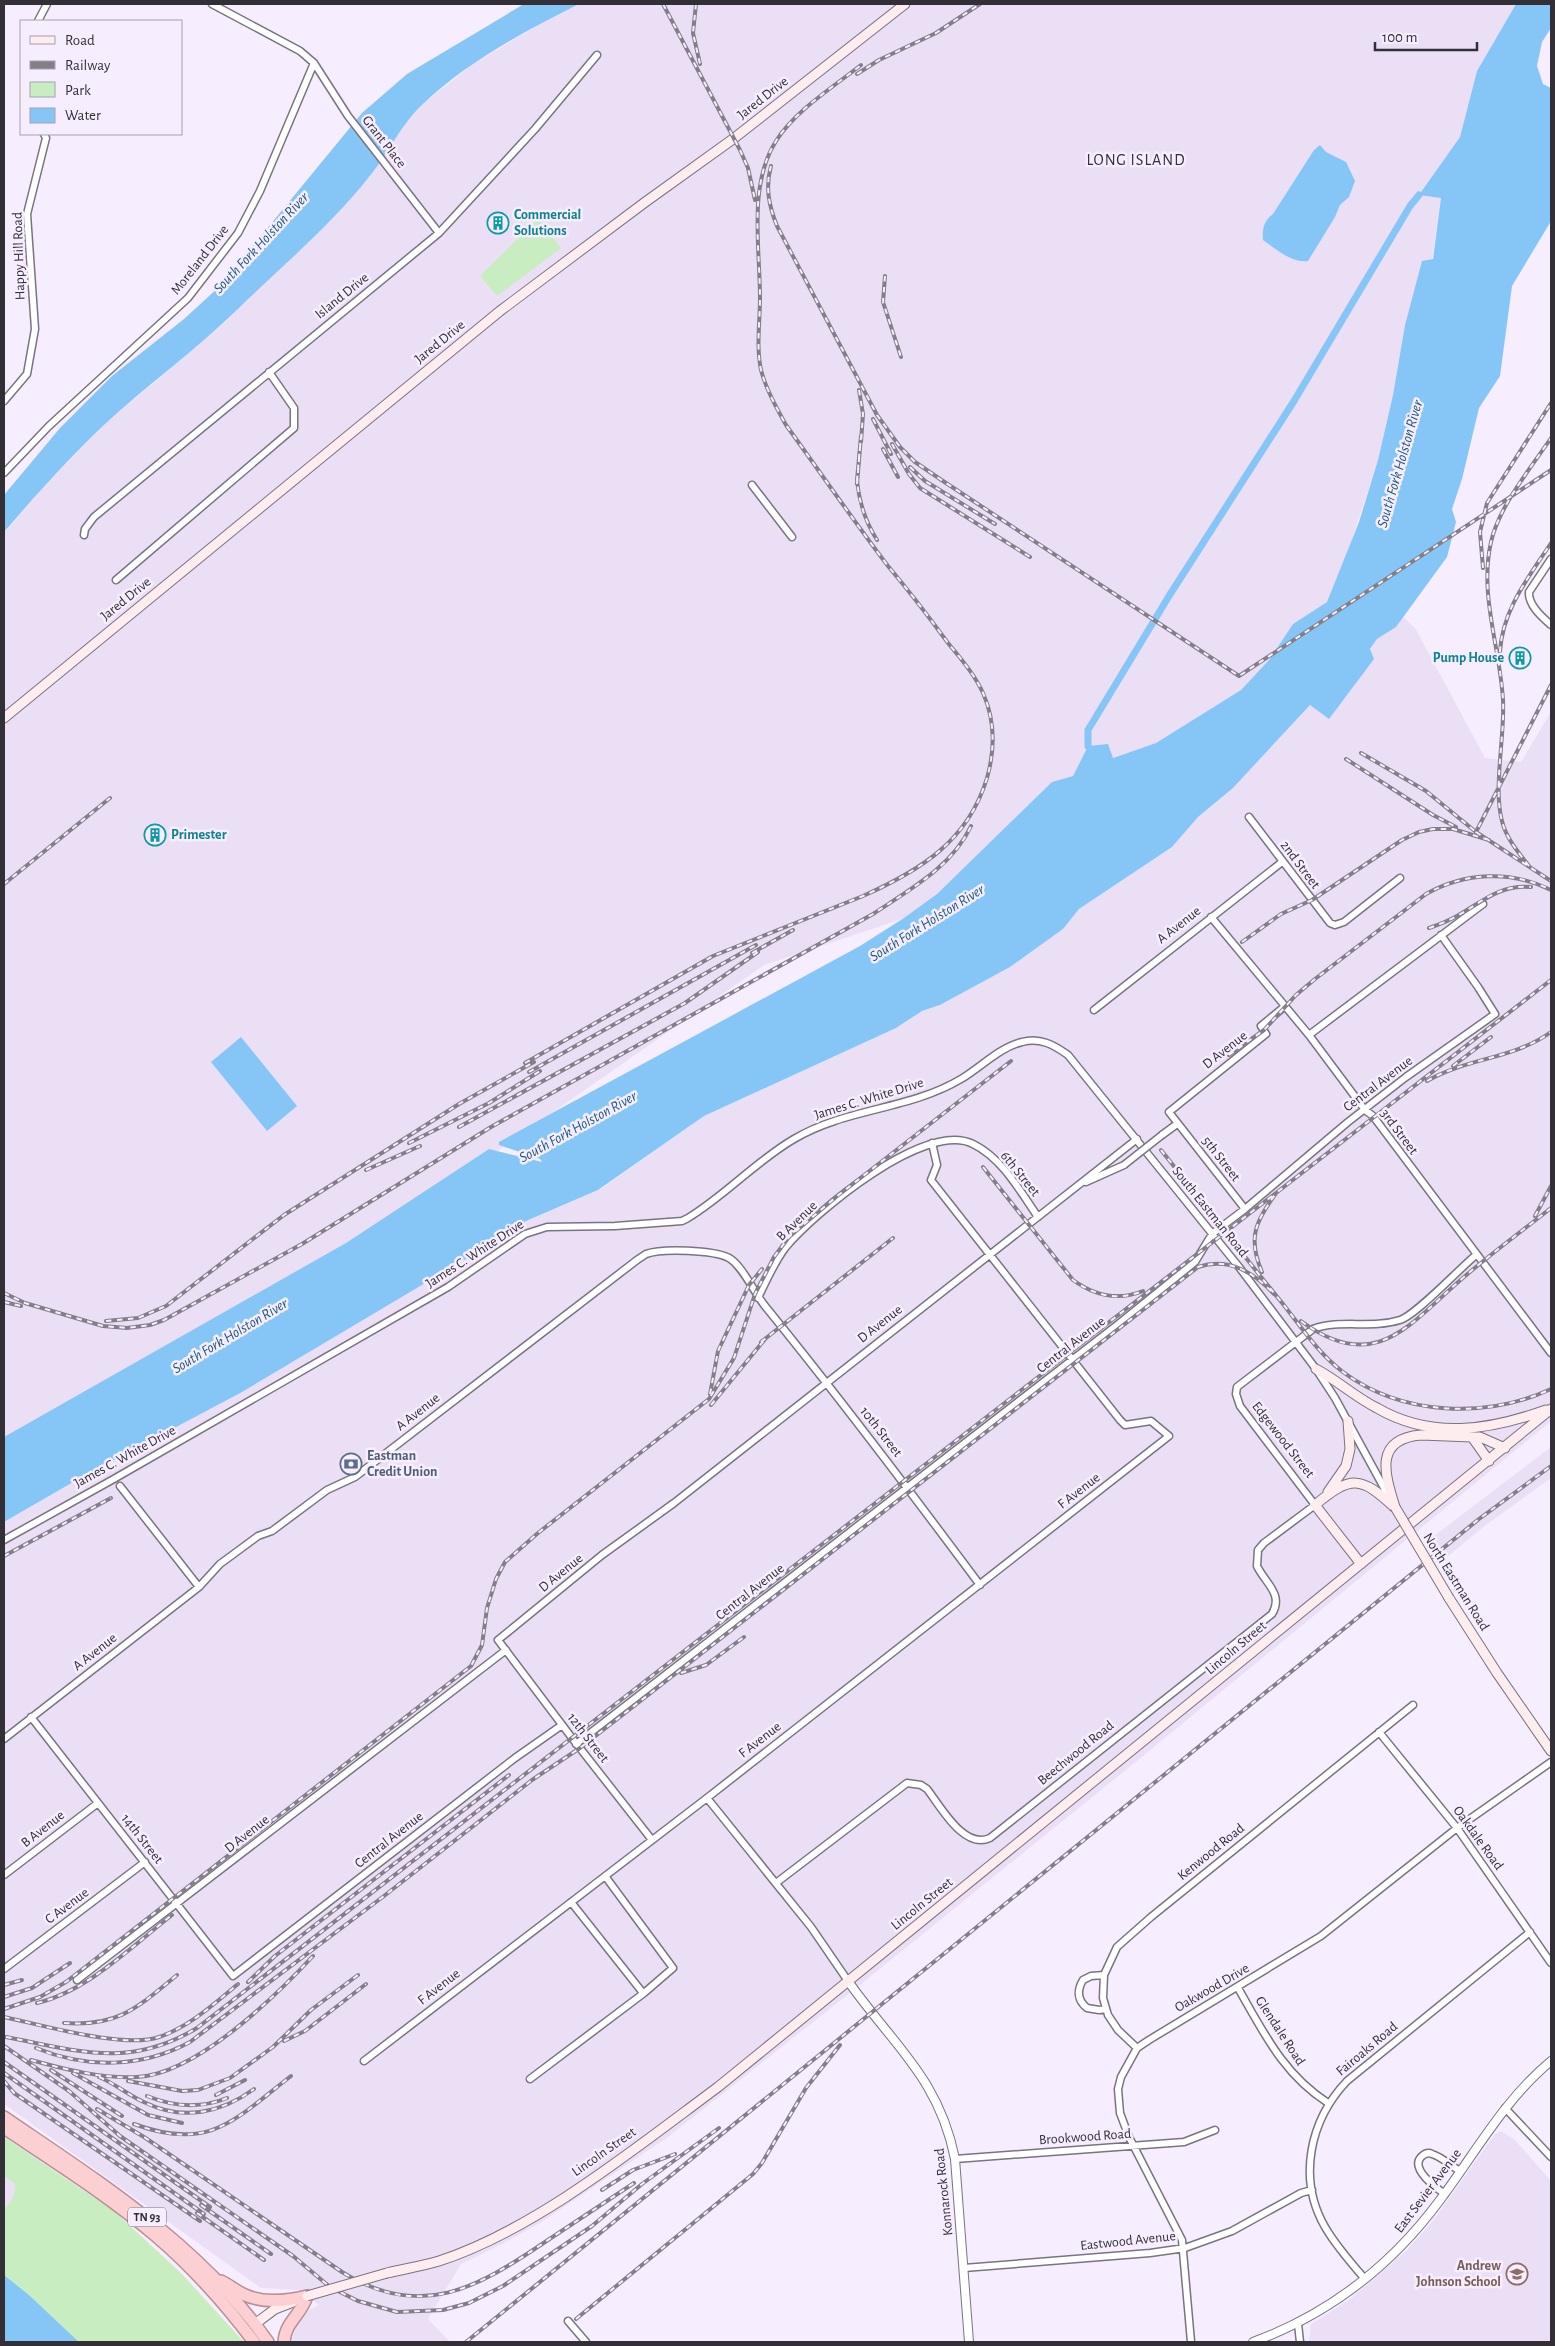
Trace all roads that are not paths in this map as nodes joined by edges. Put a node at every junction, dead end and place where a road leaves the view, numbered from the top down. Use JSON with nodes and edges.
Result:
{"nodes":[{"id":1,"x":47,"y":4,"type":"edge"},
{"id":2,"x":212,"y":4,"type":"edge"},
{"id":3,"x":905,"y":4,"type":"edge"},
{"id":4,"x":39,"y":20,"type":"edge"},
{"id":5,"x":597,"y":54,"type":"dead end"},
{"id":6,"x":314,"y":63,"type":"junction"},
{"id":7,"x":44,"y":135,"type":"edge"},
{"id":8,"x":438,"y":233,"type":"junction"},
{"id":9,"x":269,"y":372,"type":"junction"},
{"id":10,"x":4,"y":401,"type":"edge"},
{"id":11,"x":4,"y":473,"type":"edge"},
{"id":12,"x":752,"y":485,"type":"dead end"},
{"id":13,"x":84,"y":535,"type":"dead end"},
{"id":14,"x":792,"y":537,"type":"dead end"},
{"id":15,"x":1551,"y":559,"type":"edge"},
{"id":16,"x":116,"y":580,"type":"dead end"},
{"id":17,"x":1551,"y":625,"type":"edge"},
{"id":18,"x":4,"y":718,"type":"edge"},
{"id":19,"x":1249,"y":817,"type":"dead end"},
{"id":20,"x":1282,"y":862,"type":"junction"},
{"id":21,"x":1400,"y":878,"type":"dead end"},
{"id":22,"x":1483,"y":904,"type":"dead end"},
{"id":23,"x":1211,"y":917,"type":"junction"},
{"id":24,"x":1441,"y":935,"type":"junction"},
{"id":25,"x":1284,"y":1007,"type":"junction"},
{"id":26,"x":1094,"y":1010,"type":"dead end"},
{"id":27,"x":1309,"y":1035,"type":"junction"},
{"id":28,"x":1032,"y":1040,"type":"joint"},
{"id":29,"x":1365,"y":1110,"type":"junction"},
{"id":30,"x":1177,"y":1124,"type":"junction"},
{"id":31,"x":1137,"y":1139,"type":"junction"},
{"id":32,"x":932,"y":1143,"type":"junction"},
{"id":33,"x":871,"y":1175,"type":"joint"},
{"id":34,"x":1076,"y":1187,"type":"junction"},
{"id":35,"x":1245,"y":1209,"type":"junction"},
{"id":36,"x":1038,"y":1217,"type":"junction"},
{"id":37,"x":1212,"y":1234,"type":"junction"},
{"id":38,"x":990,"y":1254,"type":"junction"},
{"id":39,"x":1476,"y":1255,"type":"junction"},
{"id":40,"x":758,"y":1298,"type":"junction"},
{"id":41,"x":1294,"y":1342,"type":"junction"},
{"id":42,"x":1551,"y":1353,"type":"edge"},
{"id":43,"x":1073,"y":1359,"type":"junction"},
{"id":44,"x":1316,"y":1369,"type":"junction"},
{"id":45,"x":826,"y":1382,"type":"junction"},
{"id":46,"x":1551,"y":1409,"type":"edge"},
{"id":47,"x":1348,"y":1421,"type":"junction"},
{"id":48,"x":1472,"y":1437,"type":"junction"},
{"id":49,"x":1505,"y":1448,"type":"junction"},
{"id":50,"x":1489,"y":1460,"type":"junction"},
{"id":51,"x":120,"y":1486,"type":"dead end"},
{"id":52,"x":907,"y":1487,"type":"junction"},
{"id":53,"x":1324,"y":1498,"type":"junction"},
{"id":54,"x":1315,"y":1505,"type":"junction"},
{"id":55,"x":1395,"y":1507,"type":"junction"},
{"id":56,"x":4,"y":1540,"type":"edge"},
{"id":57,"x":1361,"y":1564,"type":"junction"},
{"id":58,"x":980,"y":1585,"type":"junction"},
{"id":59,"x":198,"y":1587,"type":"junction"},
{"id":60,"x":506,"y":1650,"type":"junction"},
{"id":61,"x":1413,"y":1705,"type":"dead end"},
{"id":62,"x":31,"y":1717,"type":"junction"},
{"id":63,"x":562,"y":1725,"type":"junction"},
{"id":64,"x":1379,"y":1732,"type":"junction"},
{"id":65,"x":4,"y":1739,"type":"edge"},
{"id":66,"x":576,"y":1744,"type":"junction"},
{"id":67,"x":1551,"y":1751,"type":"edge"},
{"id":68,"x":1551,"y":1762,"type":"edge"},
{"id":69,"x":706,"y":1798,"type":"junction"},
{"id":70,"x":98,"y":1803,"type":"junction"},
{"id":71,"x":1457,"y":1828,"type":"junction"},
{"id":72,"x":652,"y":1840,"type":"junction"},
{"id":73,"x":145,"y":1862,"type":"junction"},
{"id":74,"x":4,"y":1876,"type":"edge"},
{"id":75,"x":605,"y":1876,"type":"junction"},
{"id":76,"x":776,"y":1884,"type":"junction"},
{"id":77,"x":571,"y":1902,"type":"junction"},
{"id":78,"x":177,"y":1903,"type":"junction"},
{"id":79,"x":1530,"y":1932,"type":"junction"},
{"id":80,"x":1551,"y":1963,"type":"edge"},
{"id":81,"x":4,"y":1969,"type":"edge"},
{"id":82,"x":1104,"y":1975,"type":"junction"},
{"id":83,"x":233,"y":1976,"type":"joint"},
{"id":84,"x":77,"y":1980,"type":"dead end"},
{"id":85,"x":848,"y":1981,"type":"junction"},
{"id":86,"x":1238,"y":1988,"type":"junction"},
{"id":87,"x":643,"y":1993,"type":"junction"},
{"id":88,"x":1106,"y":2009,"type":"junction"},
{"id":89,"x":1137,"y":2048,"type":"junction"},
{"id":90,"x":364,"y":2061,"type":"dead end"},
{"id":91,"x":1551,"y":2061,"type":"edge"},
{"id":92,"x":530,"y":2079,"type":"dead end"},
{"id":93,"x":1328,"y":2103,"type":"junction"},
{"id":94,"x":1505,"y":2108,"type":"junction"},
{"id":95,"x":4,"y":2117,"type":"edge"},
{"id":96,"x":4,"y":2128,"type":"edge"},
{"id":97,"x":1215,"y":2130,"type":"dead end"},
{"id":98,"x":1133,"y":2146,"type":"junction"},
{"id":99,"x":1551,"y":2157,"type":"edge"},
{"id":100,"x":955,"y":2159,"type":"junction"},
{"id":101,"x":1460,"y":2170,"type":"junction"},
{"id":102,"x":1312,"y":2190,"type":"junction"},
{"id":103,"x":1445,"y":2194,"type":"junction"},
{"id":104,"x":1185,"y":2248,"type":"junction"},
{"id":105,"x":964,"y":2268,"type":"junction"},
{"id":106,"x":215,"y":2278,"type":"junction"},
{"id":107,"x":1365,"y":2279,"type":"junction"},
{"id":108,"x":307,"y":2296,"type":"junction"},
{"id":109,"x":568,"y":2321,"type":"dead end"},
{"id":110,"x":1298,"y":2324,"type":"junction"},
{"id":111,"x":251,"y":2328,"type":"junction"},
{"id":112,"x":254,"y":2342,"type":"edge"},
{"id":113,"x":268,"y":2342,"type":"edge"},
{"id":114,"x":284,"y":2342,"type":"edge"},
{"id":115,"x":586,"y":2342,"type":"edge"},
{"id":116,"x":969,"y":2342,"type":"edge"},
{"id":117,"x":1191,"y":2342,"type":"edge"},
{"id":118,"x":1253,"y":2342,"type":"edge"},
{"id":119,"x":1300,"y":2342,"type":"edge"}],
"edges":[{"from":1,"to":4,"type":"street"},
{"from":2,"to":6,"type":"street"},
{"from":3,"to":18,"type":"main road","name":"Jared Drive"},
{"from":5,"to":8,"type":"street","name":"Island Drive"},
{"from":6,"to":8,"type":"street","name":"Grant Place"},
{"from":6,"to":11,"type":"street","name":"Moreland Drive"},
{"from":7,"to":10,"type":"street","name":"Happy Hill Road"},
{"from":8,"to":9,"type":"street","name":"Island Drive"},
{"from":9,"to":13,"type":"street","name":"Island Drive"},
{"from":9,"to":16,"type":"street"},
{"from":12,"to":14,"type":"street"},
{"from":15,"to":17,"type":"street"},
{"from":19,"to":20,"type":"street","name":"2nd Street"},
{"from":20,"to":21,"type":"street","name":"2nd Street"},
{"from":20,"to":23,"type":"street","name":"A Avenue"},
{"from":22,"to":24,"type":"street"},
{"from":23,"to":25,"type":"street"},
{"from":23,"to":26,"type":"street","name":"A Avenue"},
{"from":24,"to":27,"type":"street"},
{"from":24,"to":29,"type":"street","name":"Central Avenue"},
{"from":25,"to":27,"type":"street"},
{"from":25,"to":30,"type":"street","name":"D Avenue"},
{"from":27,"to":29,"type":"street","name":"3rd Street"},
{"from":28,"to":31,"type":"street","name":"South Eastman Road"},
{"from":28,"to":56,"type":"street","name":"James C. White Drive"},
{"from":29,"to":35,"type":"street","name":"Central Avenue"},
{"from":29,"to":39,"type":"street","name":"3rd Street"},
{"from":30,"to":34,"type":"street","name":"D Avenue","bridge":true},
{"from":30,"to":35,"type":"street","name":"5th Street"},
{"from":31,"to":34,"type":"street","name":"D Avenue"},
{"from":31,"to":37,"type":"street","name":"South Eastman Road"},
{"from":32,"to":33,"type":"street","name":"6th Street"},
{"from":32,"to":36,"type":"street","name":"6th Street"},
{"from":32,"to":38,"type":"street"},
{"from":33,"to":40,"type":"street","name":"B Avenue"},
{"from":34,"to":36,"type":"street","name":"D Avenue"},
{"from":35,"to":37,"type":"street","name":"Central Avenue"},
{"from":36,"to":38,"type":"street","name":"D Avenue"},
{"from":37,"to":41,"type":"street","name":"South Eastman Road"},
{"from":37,"to":43,"type":"street","name":"Central Avenue"},
{"from":38,"to":43,"type":"street"},
{"from":38,"to":45,"type":"street","name":"D Avenue"},
{"from":39,"to":41,"type":"street"},
{"from":39,"to":42,"type":"street","name":"3rd Street"},
{"from":40,"to":45,"type":"street","name":"10th Street"},
{"from":40,"to":59,"type":"street","name":"A Avenue"},
{"from":41,"to":44,"type":"street","name":"South Eastman Road"},
{"from":41,"to":54,"type":"street","name":"Edgewood Street"},
{"from":43,"to":52,"type":"street","name":"Central Avenue"},
{"from":43,"to":58,"type":"street","name":"F Avenue"},
{"from":44,"to":46,"type":"main road"},
{"from":44,"to":47,"type":"street","name":"South Eastman Road"},
{"from":45,"to":52,"type":"street","name":"10th Street"},
{"from":45,"to":60,"type":"street","name":"D Avenue"},
{"from":46,"to":49,"type":"main road","name":"Lincoln Street"},
{"from":47,"to":53,"type":"main road"},
{"from":47,"to":55,"type":"street","name":"North Eastman Road"},
{"from":48,"to":49,"type":"main road"},
{"from":48,"to":50,"type":"main road"},
{"from":48,"to":55,"type":"main road"},
{"from":49,"to":50,"type":"main road","name":"Lincoln Street"},
{"from":50,"to":57,"type":"main road","name":"Lincoln Street"},
{"from":51,"to":59,"type":"street"},
{"from":52,"to":58,"type":"street","name":"10th Street"},
{"from":52,"to":66,"type":"street","name":"Central Avenue"},
{"from":53,"to":54,"type":"main road","name":"Beechwood Road"},
{"from":53,"to":55,"type":"main road"},
{"from":54,"to":57,"type":"main road","name":"Edgewood Street"},
{"from":54,"to":76,"type":"street","name":"Beechwood Road"},
{"from":55,"to":67,"type":"main road","name":"North Eastman Road","bridge":true},
{"from":57,"to":85,"type":"main road","name":"Lincoln Street"},
{"from":58,"to":69,"type":"street","name":"F Avenue"},
{"from":59,"to":62,"type":"street","name":"A Avenue"},
{"from":60,"to":63,"type":"street","name":"12th Street"},
{"from":60,"to":78,"type":"street","name":"D Avenue"},
{"from":61,"to":64,"type":"street","name":"Kenwood Road"},
{"from":62,"to":65,"type":"street","name":"A Avenue"},
{"from":62,"to":70,"type":"street","name":"14th Street"},
{"from":63,"to":66,"type":"street","name":"12th Street"},
{"from":63,"to":83,"type":"street","name":"Central Avenue"},
{"from":64,"to":71,"type":"street","name":"Oakdale Road"},
{"from":64,"to":82,"type":"street","name":"Kenwood Road"},
{"from":66,"to":72,"type":"street","name":"12th Street"},
{"from":68,"to":71,"type":"street","name":"Oakwood Drive"},
{"from":69,"to":72,"type":"street","name":"F Avenue"},
{"from":69,"to":76,"type":"street"},
{"from":70,"to":73,"type":"street","name":"14th Street"},
{"from":70,"to":74,"type":"street","name":"B Avenue"},
{"from":71,"to":79,"type":"street","name":"Oakdale Road"},
{"from":71,"to":86,"type":"street","name":"Oakwood Drive"},
{"from":72,"to":75,"type":"street","name":"F Avenue"},
{"from":73,"to":78,"type":"street","name":"14th Street"},
{"from":73,"to":81,"type":"street","name":"C Avenue"},
{"from":75,"to":77,"type":"street","name":"F Avenue"},
{"from":75,"to":87,"type":"street"},
{"from":76,"to":85,"type":"street"},
{"from":77,"to":87,"type":"street"},
{"from":77,"to":90,"type":"street","name":"F Avenue"},
{"from":78,"to":83,"type":"street","name":"14th Street"},
{"from":78,"to":84,"type":"street","name":"D Avenue"},
{"from":79,"to":80,"type":"street","name":"Oakdale Road"},
{"from":79,"to":93,"type":"street","name":"Fairoaks Road"},
{"from":82,"to":88,"type":"street","name":"Kenwood Road"},
{"from":82,"to":88,"type":"street"},
{"from":85,"to":100,"type":"street","name":"Konnarock Road"},
{"from":85,"to":108,"type":"main road","name":"Lincoln Street","bridge":true},
{"from":86,"to":89,"type":"street","name":"Oakwood Drive"},
{"from":86,"to":93,"type":"street","name":"Glendale Road"},
{"from":87,"to":92,"type":"street"},
{"from":88,"to":89,"type":"street","name":"Kenwood Road"},
{"from":89,"to":98,"type":"street","name":"Oakwood Drive"},
{"from":91,"to":94,"type":"street","name":"East Sevier Avenue"},
{"from":93,"to":102,"type":"street","name":"Fairoaks Road"},
{"from":94,"to":99,"type":"street"},
{"from":94,"to":101,"type":"street","name":"East Sevier Avenue"},
{"from":95,"to":106,"type":"highway","number":"TN 93"},
{"from":96,"to":111,"type":"highway","number":"TN 93"},
{"from":97,"to":98,"type":"street","name":"Brookwood Road"},
{"from":98,"to":100,"type":"street","name":"Brookwood Road"},
{"from":98,"to":104,"type":"street","name":"Oakwood Drive"},
{"from":100,"to":105,"type":"street","name":"Konnarock Road"},
{"from":101,"to":103,"type":"street","name":"East Sevier Avenue"},
{"from":101,"to":103,"type":"street"},
{"from":102,"to":104,"type":"street","name":"Eastwood Avenue"},
{"from":102,"to":107,"type":"street","name":"Fairoaks Road"},
{"from":103,"to":107,"type":"street","name":"East Sevier Avenue"},
{"from":104,"to":105,"type":"street","name":"Eastwood Avenue"},
{"from":104,"to":117,"type":"street","name":"Oakwood Drive"},
{"from":105,"to":116,"type":"street","name":"Konnarock Road"},
{"from":106,"to":108,"type":"highway"},
{"from":106,"to":111,"type":"highway","number":"TN 93"},
{"from":107,"to":110,"type":"street","name":"East Sevier Avenue"},
{"from":108,"to":111,"type":"main road","name":"Lincoln Street"},
{"from":108,"to":114,"type":"highway"},
{"from":109,"to":115,"type":"street"},
{"from":110,"to":118,"type":"street","name":"East Sevier Avenue"},
{"from":110,"to":119,"type":"street"},
{"from":111,"to":112,"type":"highway","number":"TN 93"},
{"from":111,"to":113,"type":"highway","number":"TN 93"}]}
